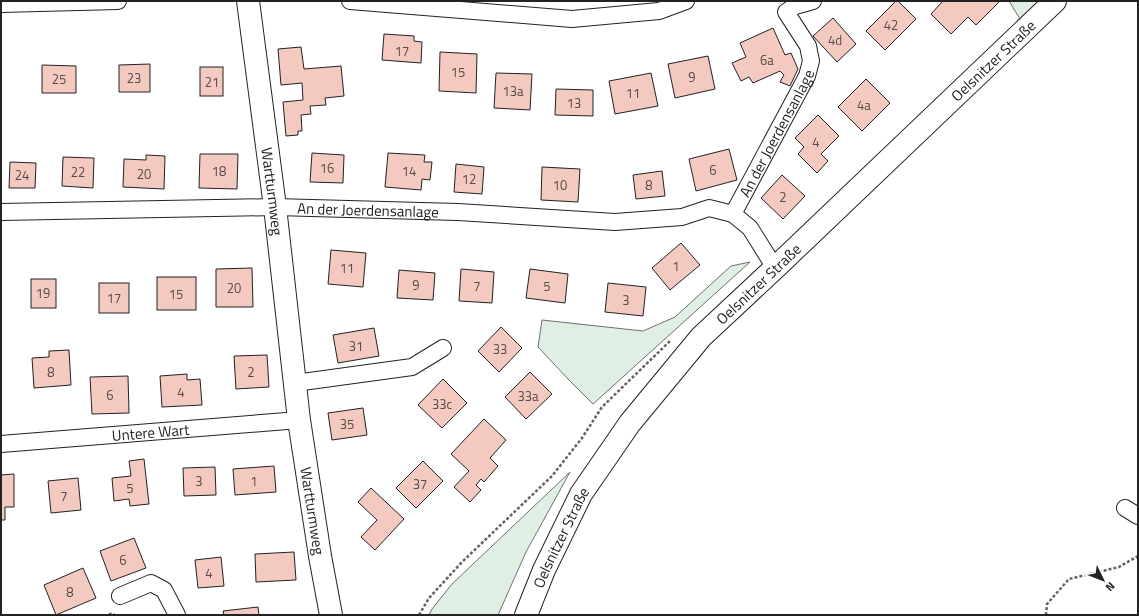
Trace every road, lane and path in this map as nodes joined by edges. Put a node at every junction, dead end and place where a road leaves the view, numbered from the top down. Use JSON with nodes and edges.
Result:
{"nodes":[{"id":1,"x":118,"y":1,"type":"edge"},
{"id":2,"x":248,"y":1,"type":"edge"},
{"id":3,"x":350,"y":1,"type":"edge"},
{"id":4,"x":686,"y":1,"type":"edge"},
{"id":5,"x":813,"y":1,"type":"edge"},
{"id":6,"x":1055,"y":1,"type":"edge"},
{"id":7,"x":1,"y":4,"type":"edge"},
{"id":8,"x":275,"y":207,"type":"junction"},
{"id":9,"x":1,"y":212,"type":"edge"},
{"id":10,"x":733,"y":214,"type":"junction"},
{"id":11,"x":775,"y":268,"type":"junction"},
{"id":12,"x":672,"y":339,"type":"dead end"},
{"id":13,"x":443,"y":348,"type":"dead end"},
{"id":14,"x":295,"y":383,"type":"junction"},
{"id":15,"x":300,"y":420,"type":"junction"},
{"id":16,"x":1,"y":444,"type":"edge"},
{"id":17,"x":1138,"y":556,"type":"edge"},
{"id":18,"x":120,"y":596,"type":"dead end"},
{"id":19,"x":177,"y":615,"type":"edge"},
{"id":20,"x":331,"y":615,"type":"edge"},
{"id":21,"x":419,"y":615,"type":"edge"},
{"id":22,"x":526,"y":615,"type":"edge"},
{"id":23,"x":1046,"y":615,"type":"edge"}],
"edges":[{"from":1,"to":7,"type":"street"},
{"from":2,"to":8,"type":"main road","name":"Wartturmweg"},
{"from":3,"to":4,"type":"street"},
{"from":5,"to":10,"type":"street","name":"An der Joerdensanlage"},
{"from":6,"to":11,"type":"main road","name":"Oelsnitzer Straße"},
{"from":8,"to":9,"type":"street","name":"An der Joerdensanlage"},
{"from":8,"to":10,"type":"street","name":"An der Joerdensanlage"},
{"from":8,"to":14,"type":"main road","name":"Wartturmweg"},
{"from":10,"to":11,"type":"street","name":"An der Joerdensanlage"},
{"from":11,"to":22,"type":"main road","name":"Oelsnitzer Straße"},
{"from":12,"to":21,"type":"path"},
{"from":13,"to":14,"type":"street"},
{"from":14,"to":15,"type":"main road","name":"Wartturmweg"},
{"from":15,"to":16,"type":"street","name":"Untere Wart"},
{"from":15,"to":20,"type":"main road","name":"Wartturmweg"},
{"from":17,"to":23,"type":"path"},
{"from":18,"to":19,"type":"street"}]}
